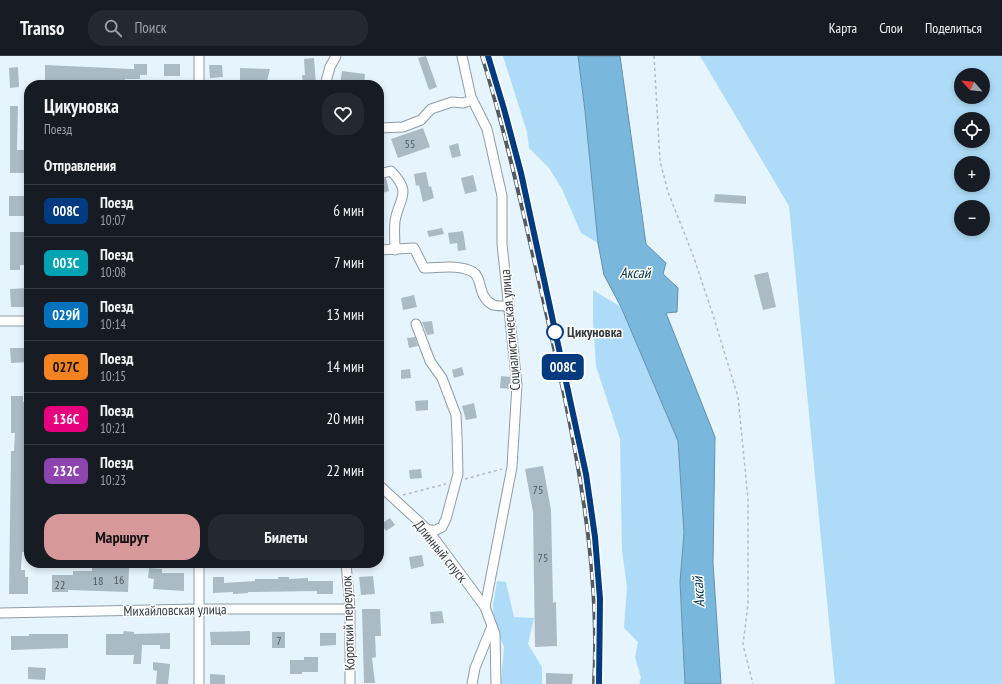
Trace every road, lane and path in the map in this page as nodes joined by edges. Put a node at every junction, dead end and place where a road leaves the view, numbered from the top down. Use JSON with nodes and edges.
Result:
{"nodes":[{"id":1,"x":199,"y":56,"type":"edge"},
{"id":2,"x":336,"y":56,"type":"edge"},
{"id":3,"x":462,"y":56,"type":"edge"},
{"id":4,"x":654,"y":56,"type":"edge"},
{"id":5,"x":199,"y":80,"type":"edge"},
{"id":6,"x":326,"y":80,"type":"edge"},
{"id":7,"x":472,"y":100,"type":"junction"},
{"id":8,"x":384,"y":128,"type":"edge"},
{"id":9,"x":384,"y":173,"type":"edge"},
{"id":10,"x":384,"y":250,"type":"edge"},
{"id":11,"x":395,"y":250,"type":"junction"},
{"id":12,"x":509,"y":306,"type":"junction"},
{"id":13,"x":0,"y":321,"type":"edge"},
{"id":14,"x":24,"y":321,"type":"edge"},
{"id":15,"x":416,"y":324,"type":"dead end"},
{"id":16,"x":384,"y":490,"type":"edge"},
{"id":17,"x":428,"y":530,"type":"junction"},
{"id":18,"x":199,"y":568,"type":"edge"},
{"id":19,"x":346,"y":568,"type":"edge"},
{"id":20,"x":485,"y":607,"type":"junction"},
{"id":21,"x":199,"y":609,"type":"junction"},
{"id":22,"x":350,"y":609,"type":"junction"},
{"id":23,"x":0,"y":612,"type":"edge"},
{"id":24,"x":492,"y":626,"type":"junction"},
{"id":25,"x":199,"y":684,"type":"edge"},
{"id":26,"x":350,"y":684,"type":"edge"},
{"id":27,"x":472,"y":684,"type":"edge"},
{"id":28,"x":496,"y":684,"type":"edge"},
{"id":29,"x":753,"y":684,"type":"edge"}],
"edges":[{"from":1,"to":5,"type":"street"},
{"from":2,"to":6,"type":"street"},
{"from":3,"to":7,"type":"street","name":"Социалистическая улица"},
{"from":4,"to":29,"type":"path"},
{"from":7,"to":8,"type":"street"},
{"from":7,"to":12,"type":"street","name":"Социалистическая улица"},
{"from":9,"to":11,"type":"street"},
{"from":10,"to":11,"type":"street"},
{"from":11,"to":12,"type":"street"},
{"from":12,"to":20,"type":"street","name":"Социалистическая улица"},
{"from":13,"to":14,"type":"street"},
{"from":15,"to":17,"type":"street"},
{"from":16,"to":17,"type":"street","name":"Длинный спуск"},
{"from":17,"to":20,"type":"street","name":"Длинный спуск"},
{"from":18,"to":21,"type":"street"},
{"from":19,"to":22,"type":"street","name":"Короткий переулок"},
{"from":20,"to":24,"type":"street","name":"Длинный спуск"},
{"from":21,"to":22,"type":"street","name":"Михайловская улица"},
{"from":21,"to":23,"type":"street","name":"Михайловская улица"},
{"from":21,"to":25,"type":"street"},
{"from":22,"to":26,"type":"street","name":"Короткий переулок"},
{"from":24,"to":27,"type":"street"},
{"from":24,"to":28,"type":"street","name":"Длинный спуск"}]}
